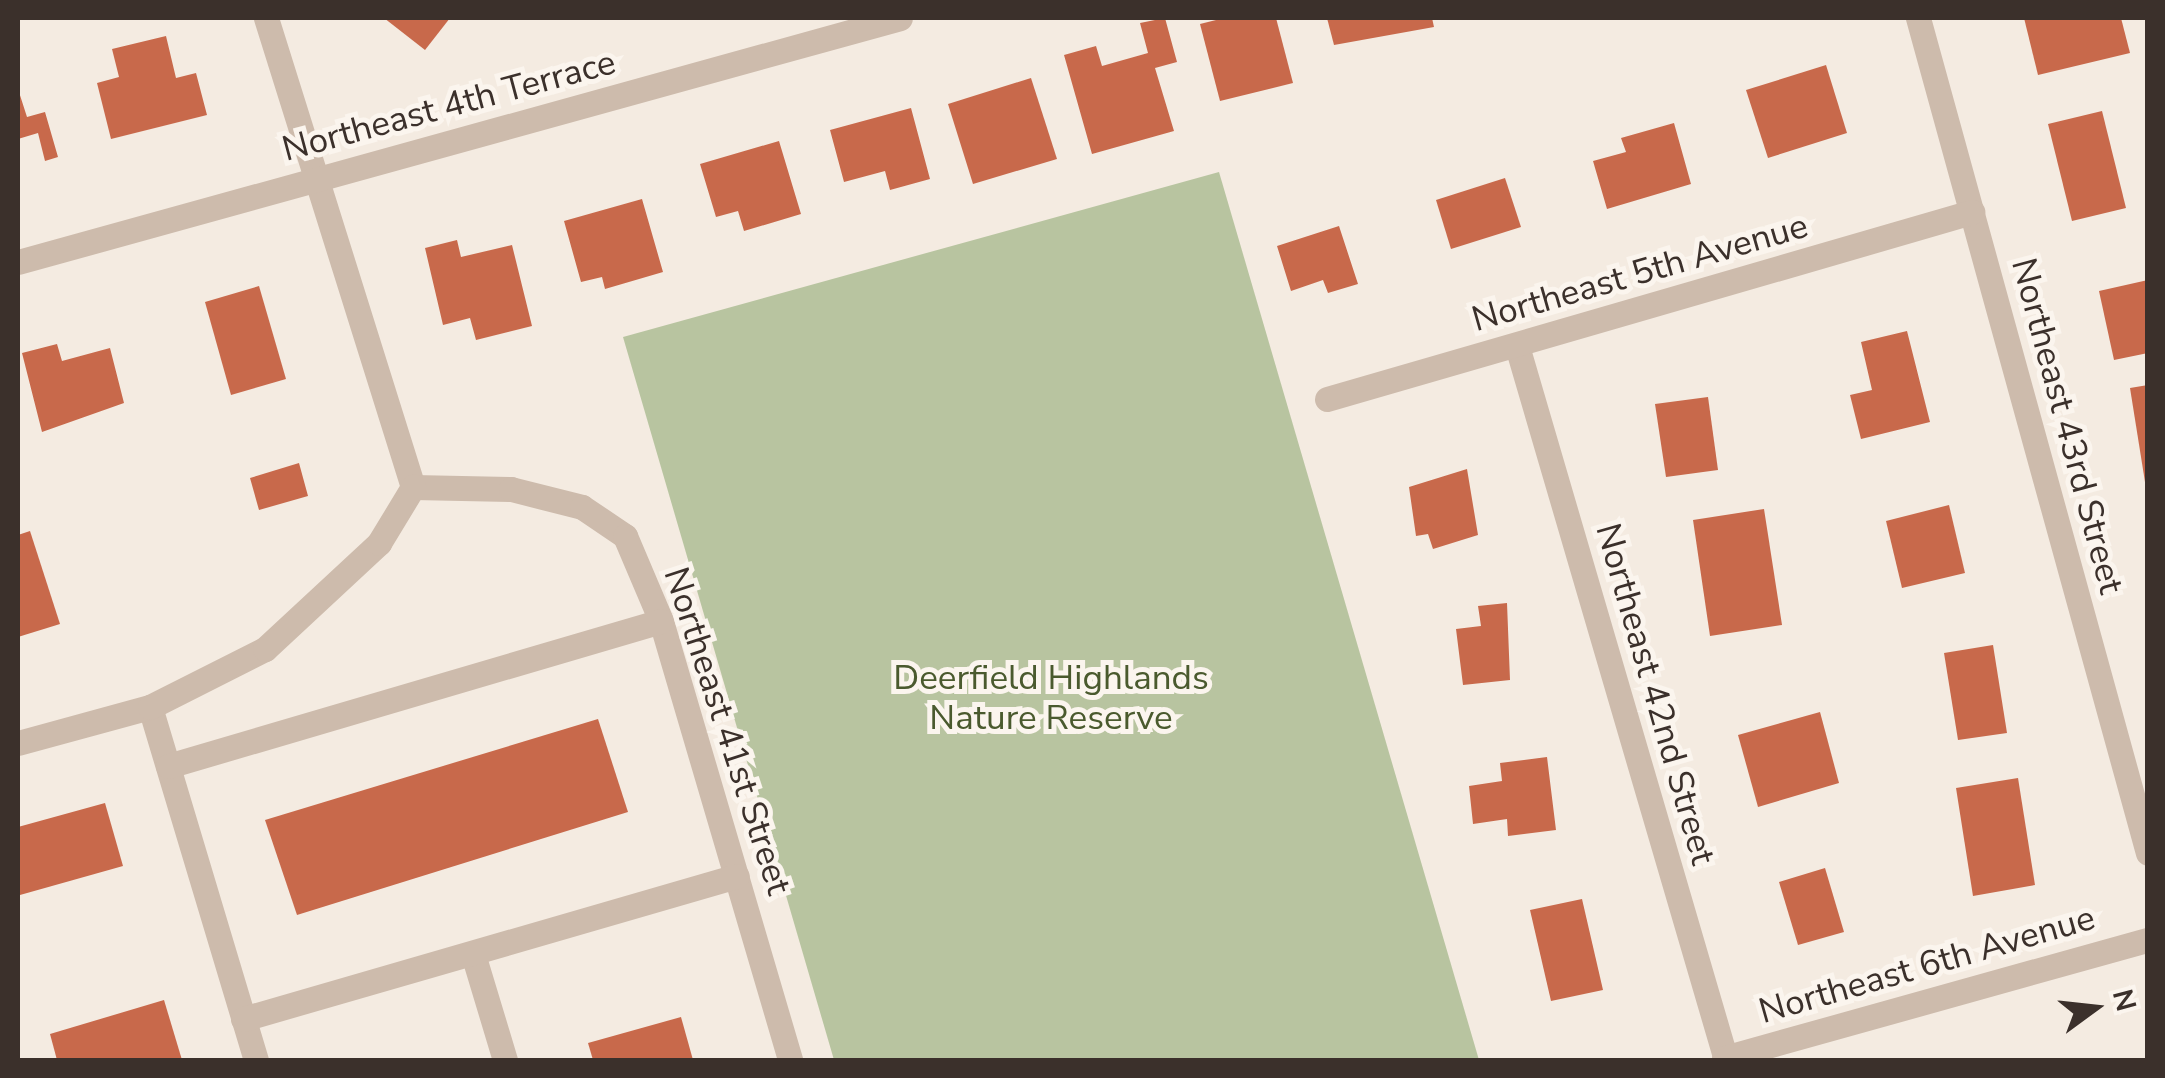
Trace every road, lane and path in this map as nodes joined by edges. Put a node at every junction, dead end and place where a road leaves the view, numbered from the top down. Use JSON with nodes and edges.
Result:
{"nodes":[{"id":1,"x":266,"y":18,"type":"edge"},
{"id":2,"x":900,"y":18,"type":"edge"},
{"id":3,"x":1918,"y":18,"type":"edge"},
{"id":4,"x":314,"y":180,"type":"junction"},
{"id":5,"x":1972,"y":212,"type":"junction"},
{"id":6,"x":18,"y":262,"type":"edge"},
{"id":7,"x":1517,"y":346,"type":"junction"},
{"id":8,"x":1328,"y":399,"type":"dead end"},
{"id":9,"x":413,"y":487,"type":"junction"},
{"id":10,"x":661,"y":621,"type":"junction"},
{"id":11,"x":150,"y":707,"type":"junction"},
{"id":12,"x":18,"y":743,"type":"edge"},
{"id":13,"x":168,"y":766,"type":"junction"},
{"id":14,"x":2148,"y":853,"type":"edge"},
{"id":15,"x":737,"y":876,"type":"junction"},
{"id":16,"x":2148,"y":940,"type":"edge"},
{"id":17,"x":472,"y":954,"type":"junction"},
{"id":18,"x":243,"y":1019,"type":"junction"},
{"id":19,"x":1725,"y":1059,"type":"edge"},
{"id":20,"x":256,"y":1060,"type":"edge"},
{"id":21,"x":505,"y":1060,"type":"edge"},
{"id":22,"x":790,"y":1060,"type":"edge"}],
"edges":[{"from":1,"to":4,"type":"street"},
{"from":2,"to":4,"type":"street","name":"Northeast 4th Terrace"},
{"from":3,"to":5,"type":"street","name":"Northeast 43rd Street"},
{"from":4,"to":6,"type":"street","name":"Northeast 4th Terrace"},
{"from":4,"to":9,"type":"street"},
{"from":5,"to":7,"type":"street","name":"Northeast 5th Avenue"},
{"from":5,"to":14,"type":"street","name":"Northeast 43rd Street"},
{"from":7,"to":8,"type":"street","name":"Northeast 5th Avenue"},
{"from":7,"to":19,"type":"street","name":"Northeast 42nd Street"},
{"from":9,"to":10,"type":"street","name":"Northeast 41st Street"},
{"from":9,"to":11,"type":"street"},
{"from":10,"to":13,"type":"street"},
{"from":10,"to":15,"type":"street","name":"Northeast 41st Street"},
{"from":11,"to":12,"type":"street"},
{"from":11,"to":13,"type":"street"},
{"from":13,"to":18,"type":"street"},
{"from":15,"to":17,"type":"street"},
{"from":15,"to":22,"type":"street","name":"Northeast 41st Street"},
{"from":16,"to":19,"type":"street","name":"Northeast 6th Avenue"},
{"from":17,"to":18,"type":"street"},
{"from":17,"to":21,"type":"street"},
{"from":18,"to":20,"type":"street"}]}
